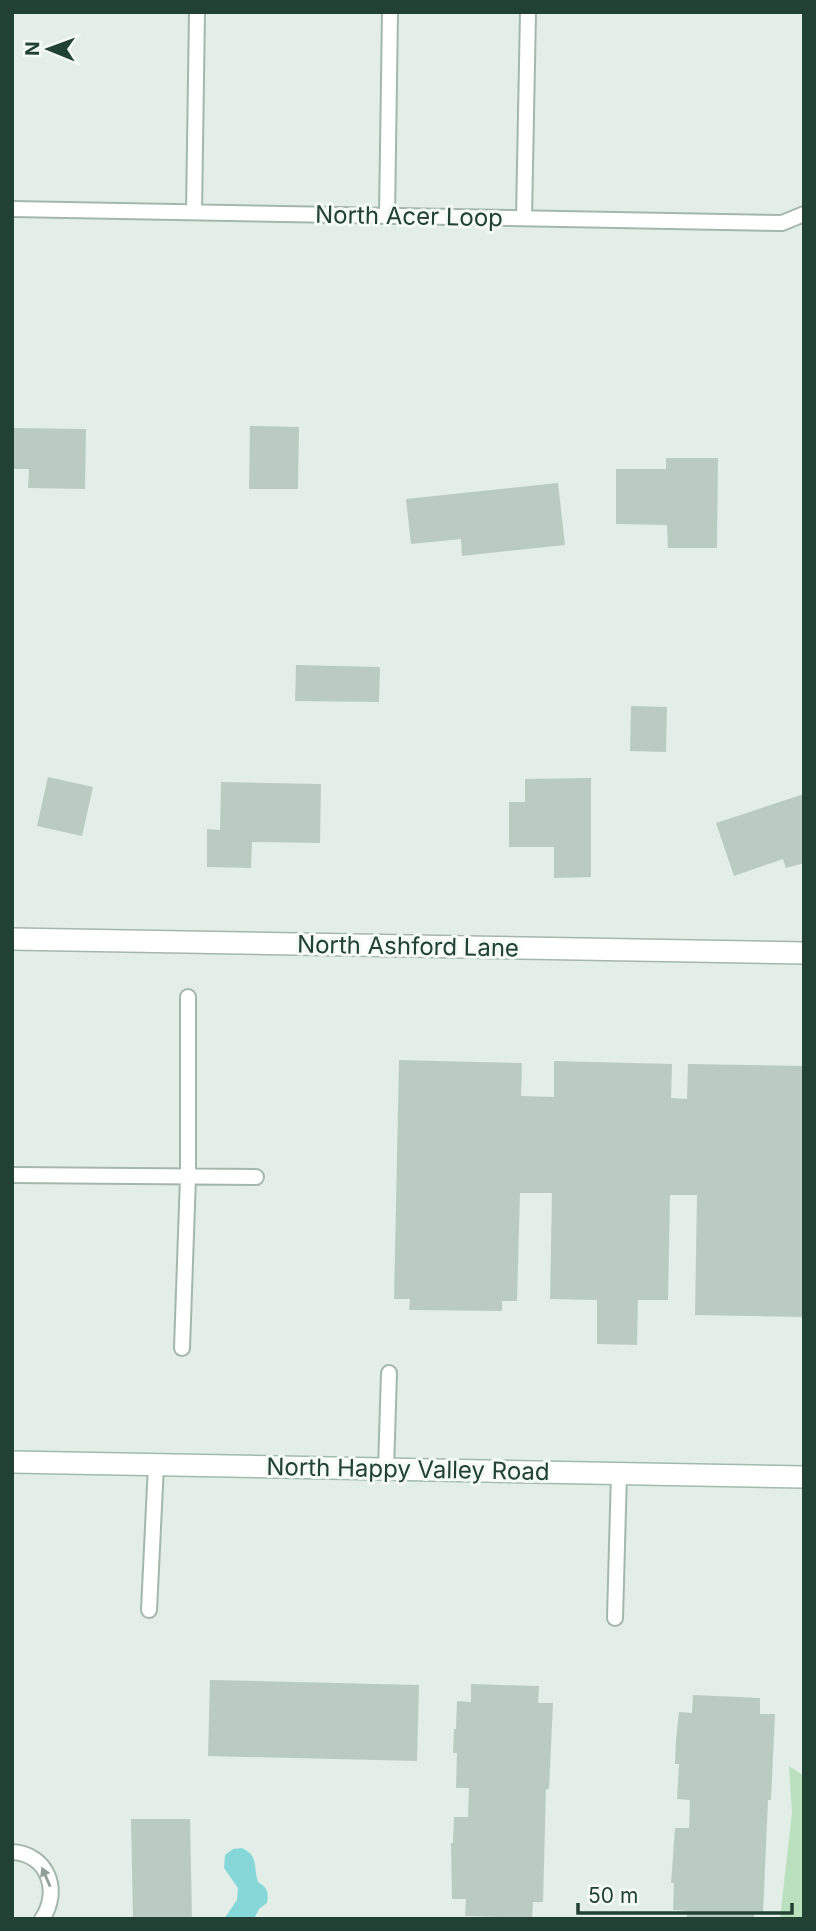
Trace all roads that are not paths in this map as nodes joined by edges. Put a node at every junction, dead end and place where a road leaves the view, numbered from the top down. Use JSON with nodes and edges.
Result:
{"nodes":[{"id":1,"x":197,"y":12,"type":"edge"},
{"id":2,"x":390,"y":12,"type":"edge"},
{"id":3,"x":528,"y":12,"type":"edge"},
{"id":4,"x":12,"y":209,"type":"edge"},
{"id":5,"x":194,"y":212,"type":"junction"},
{"id":6,"x":804,"y":214,"type":"edge"},
{"id":7,"x":387,"y":216,"type":"junction"},
{"id":8,"x":524,"y":218,"type":"junction"},
{"id":9,"x":12,"y":939,"type":"edge"},
{"id":10,"x":804,"y":953,"type":"edge"},
{"id":11,"x":188,"y":997,"type":"dead end"},
{"id":12,"x":12,"y":1175,"type":"edge"},
{"id":13,"x":188,"y":1177,"type":"junction"},
{"id":14,"x":256,"y":1177,"type":"dead end"},
{"id":15,"x":182,"y":1348,"type":"dead end"},
{"id":16,"x":389,"y":1373,"type":"dead end"},
{"id":17,"x":12,"y":1462,"type":"edge"},
{"id":18,"x":156,"y":1465,"type":"junction"},
{"id":19,"x":386,"y":1469,"type":"junction"},
{"id":20,"x":619,"y":1473,"type":"junction"},
{"id":21,"x":804,"y":1476,"type":"edge"},
{"id":22,"x":149,"y":1609,"type":"dead end"},
{"id":23,"x":615,"y":1618,"type":"dead end"},
{"id":24,"x":12,"y":1852,"type":"edge"},
{"id":25,"x":42,"y":1919,"type":"edge"}],
"edges":[{"from":1,"to":5,"type":"lane"},
{"from":2,"to":7,"type":"lane"},
{"from":3,"to":8,"type":"lane"},
{"from":4,"to":5,"type":"lane","name":"North Acer Loop"},
{"from":5,"to":7,"type":"lane","name":"North Acer Loop"},
{"from":6,"to":8,"type":"lane","name":"North Acer Loop"},
{"from":7,"to":8,"type":"lane","name":"North Acer Loop"},
{"from":9,"to":10,"type":"main road","name":"North Ashford Lane"},
{"from":11,"to":13,"type":"lane"},
{"from":12,"to":13,"type":"lane"},
{"from":13,"to":14,"type":"lane"},
{"from":13,"to":15,"type":"lane"},
{"from":16,"to":19,"type":"lane"},
{"from":17,"to":18,"type":"main road","name":"North Happy Valley Road"},
{"from":18,"to":19,"type":"main road","name":"North Happy Valley Road"},
{"from":18,"to":22,"type":"lane"},
{"from":19,"to":20,"type":"main road","name":"North Happy Valley Road"},
{"from":20,"to":21,"type":"main road","name":"North Happy Valley Road"},
{"from":20,"to":23,"type":"lane"},
{"from":25,"to":24,"type":"lane","one_way":true}]}
